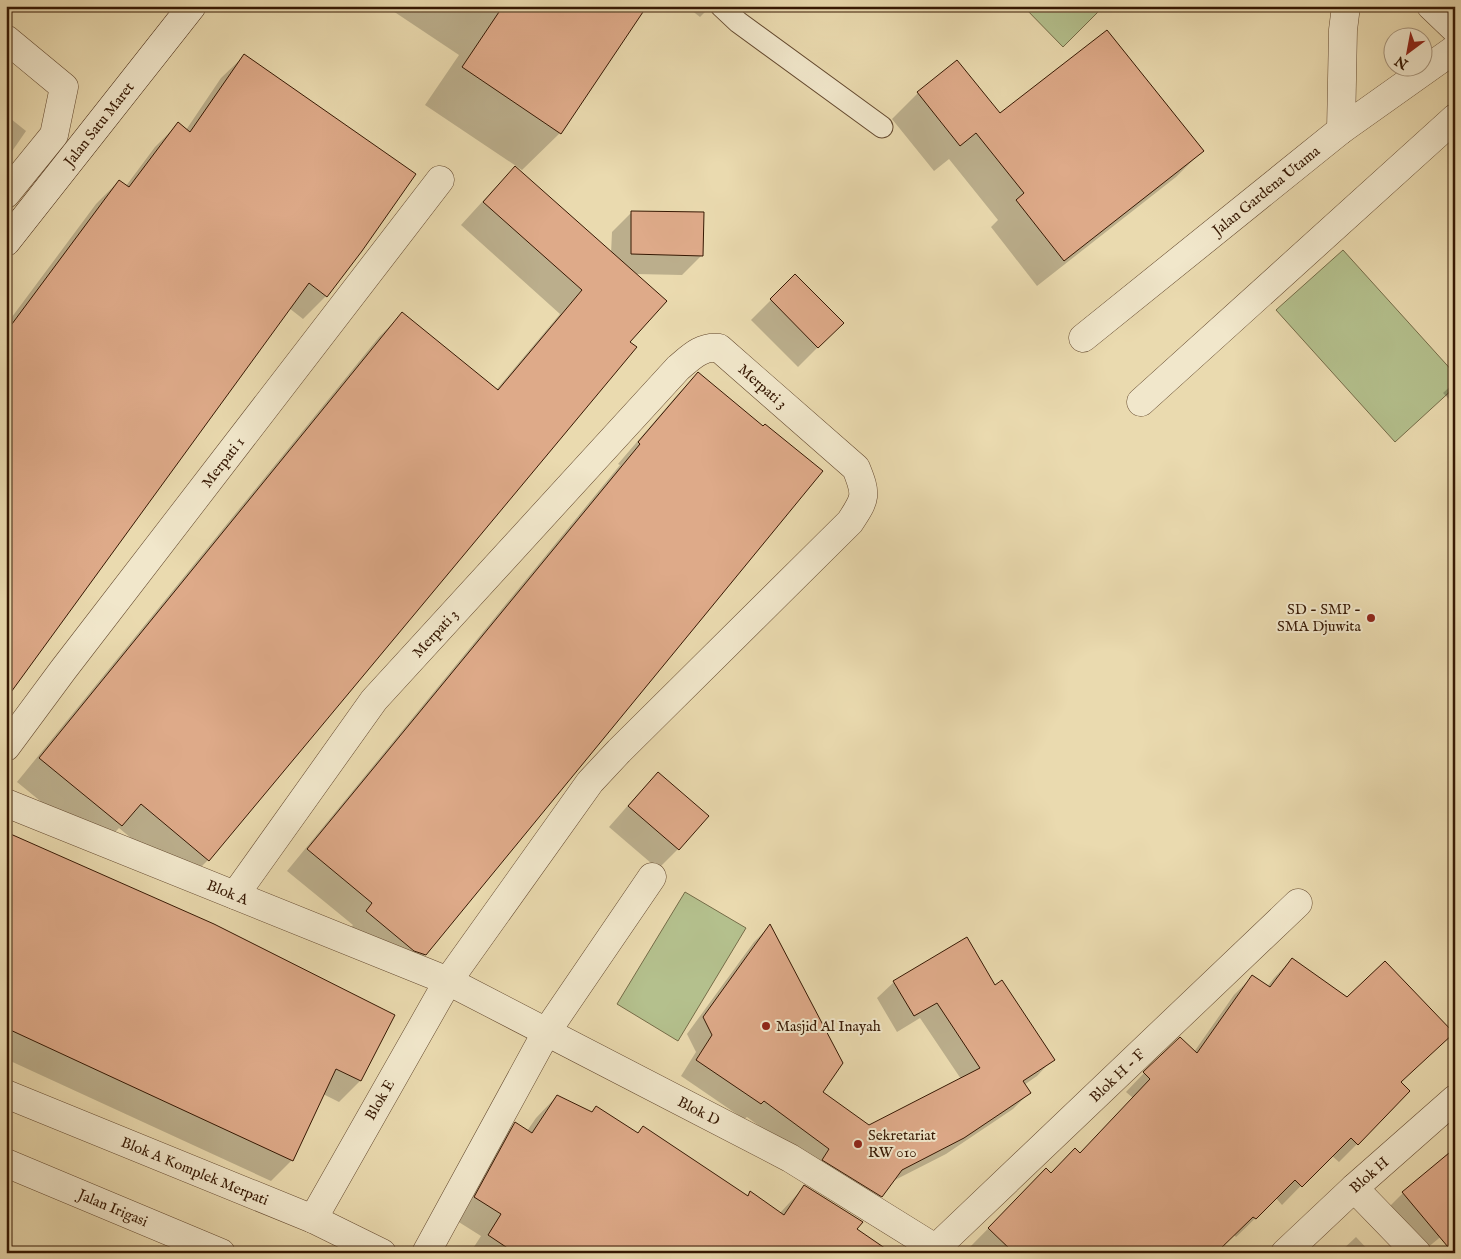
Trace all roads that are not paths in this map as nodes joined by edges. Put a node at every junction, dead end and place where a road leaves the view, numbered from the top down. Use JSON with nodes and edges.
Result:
{"nodes":[{"id":1,"x":192,"y":6,"type":"edge"},
{"id":2,"x":721,"y":6,"type":"edge"},
{"id":3,"x":1346,"y":6,"type":"edge"},
{"id":4,"x":1432,"y":6,"type":"edge"},
{"id":5,"x":1455,"y":29,"type":"edge"},
{"id":6,"x":6,"y":39,"type":"edge"},
{"id":7,"x":1455,"y":49,"type":"edge"},
{"id":8,"x":1455,"y":118,"type":"edge"},
{"id":9,"x":882,"y":127,"type":"dead end"},
{"id":10,"x":1341,"y":130,"type":"junction"},
{"id":11,"x":440,"y":180,"type":"dead end"},
{"id":12,"x":6,"y":194,"type":"edge"},
{"id":13,"x":6,"y":242,"type":"edge"},
{"id":14,"x":1083,"y":338,"type":"dead end"},
{"id":15,"x":1141,"y":402,"type":"dead end"},
{"id":16,"x":6,"y":747,"type":"edge"},
{"id":17,"x":6,"y":803,"type":"edge"},
{"id":18,"x":652,"y":877,"type":"dead end"},
{"id":19,"x":236,"y":896,"type":"junction"},
{"id":20,"x":1298,"y":903,"type":"dead end"},
{"id":21,"x":448,"y":981,"type":"junction"},
{"id":22,"x":547,"y":1031,"type":"junction"},
{"id":23,"x":6,"y":1094,"type":"edge"},
{"id":24,"x":1455,"y":1099,"type":"edge"},
{"id":25,"x":6,"y":1163,"type":"edge"},
{"id":26,"x":1354,"y":1188,"type":"junction"},
{"id":27,"x":313,"y":1219,"type":"junction"},
{"id":28,"x":939,"y":1250,"type":"edge"},
{"id":29,"x":221,"y":1253,"type":"edge"},
{"id":30,"x":382,"y":1253,"type":"edge"},
{"id":31,"x":426,"y":1253,"type":"edge"},
{"id":32,"x":1285,"y":1253,"type":"edge"},
{"id":33,"x":1417,"y":1253,"type":"edge"}],
"edges":[{"from":1,"to":13,"type":"street","name":"Jalan Satu Maret"},
{"from":2,"to":9,"type":"lane"},
{"from":3,"to":10,"type":"street"},
{"from":4,"to":5,"type":"street"},
{"from":6,"to":12,"type":"street"},
{"from":7,"to":10,"type":"street","name":"Jalan Gardena Utama"},
{"from":8,"to":15,"type":"street"},
{"from":10,"to":14,"type":"street","name":"Jalan Gardena Utama"},
{"from":11,"to":16,"type":"street","name":"Merpati 1"},
{"from":17,"to":19,"type":"street","name":"Blok A"},
{"from":18,"to":22,"type":"street"},
{"from":19,"to":21,"type":"street","name":"Blok A"},
{"from":19,"to":21,"type":"street","name":"Merpati 3"},
{"from":20,"to":28,"type":"street","name":"Blok H - F"},
{"from":21,"to":22,"type":"street","name":"Blok D"},
{"from":21,"to":27,"type":"street","name":"Blok E"},
{"from":22,"to":28,"type":"street","name":"Blok D"},
{"from":22,"to":31,"type":"street"},
{"from":23,"to":27,"type":"street","name":"Blok A Komplek Merpati"},
{"from":24,"to":26,"type":"street","name":"Blok H"},
{"from":25,"to":29,"type":"street","name":"Jalan Irigasi"},
{"from":26,"to":32,"type":"street","name":"Blok H"},
{"from":26,"to":33,"type":"street"},
{"from":27,"to":30,"type":"street","name":"Blok A Komplek Merpati"}]}
